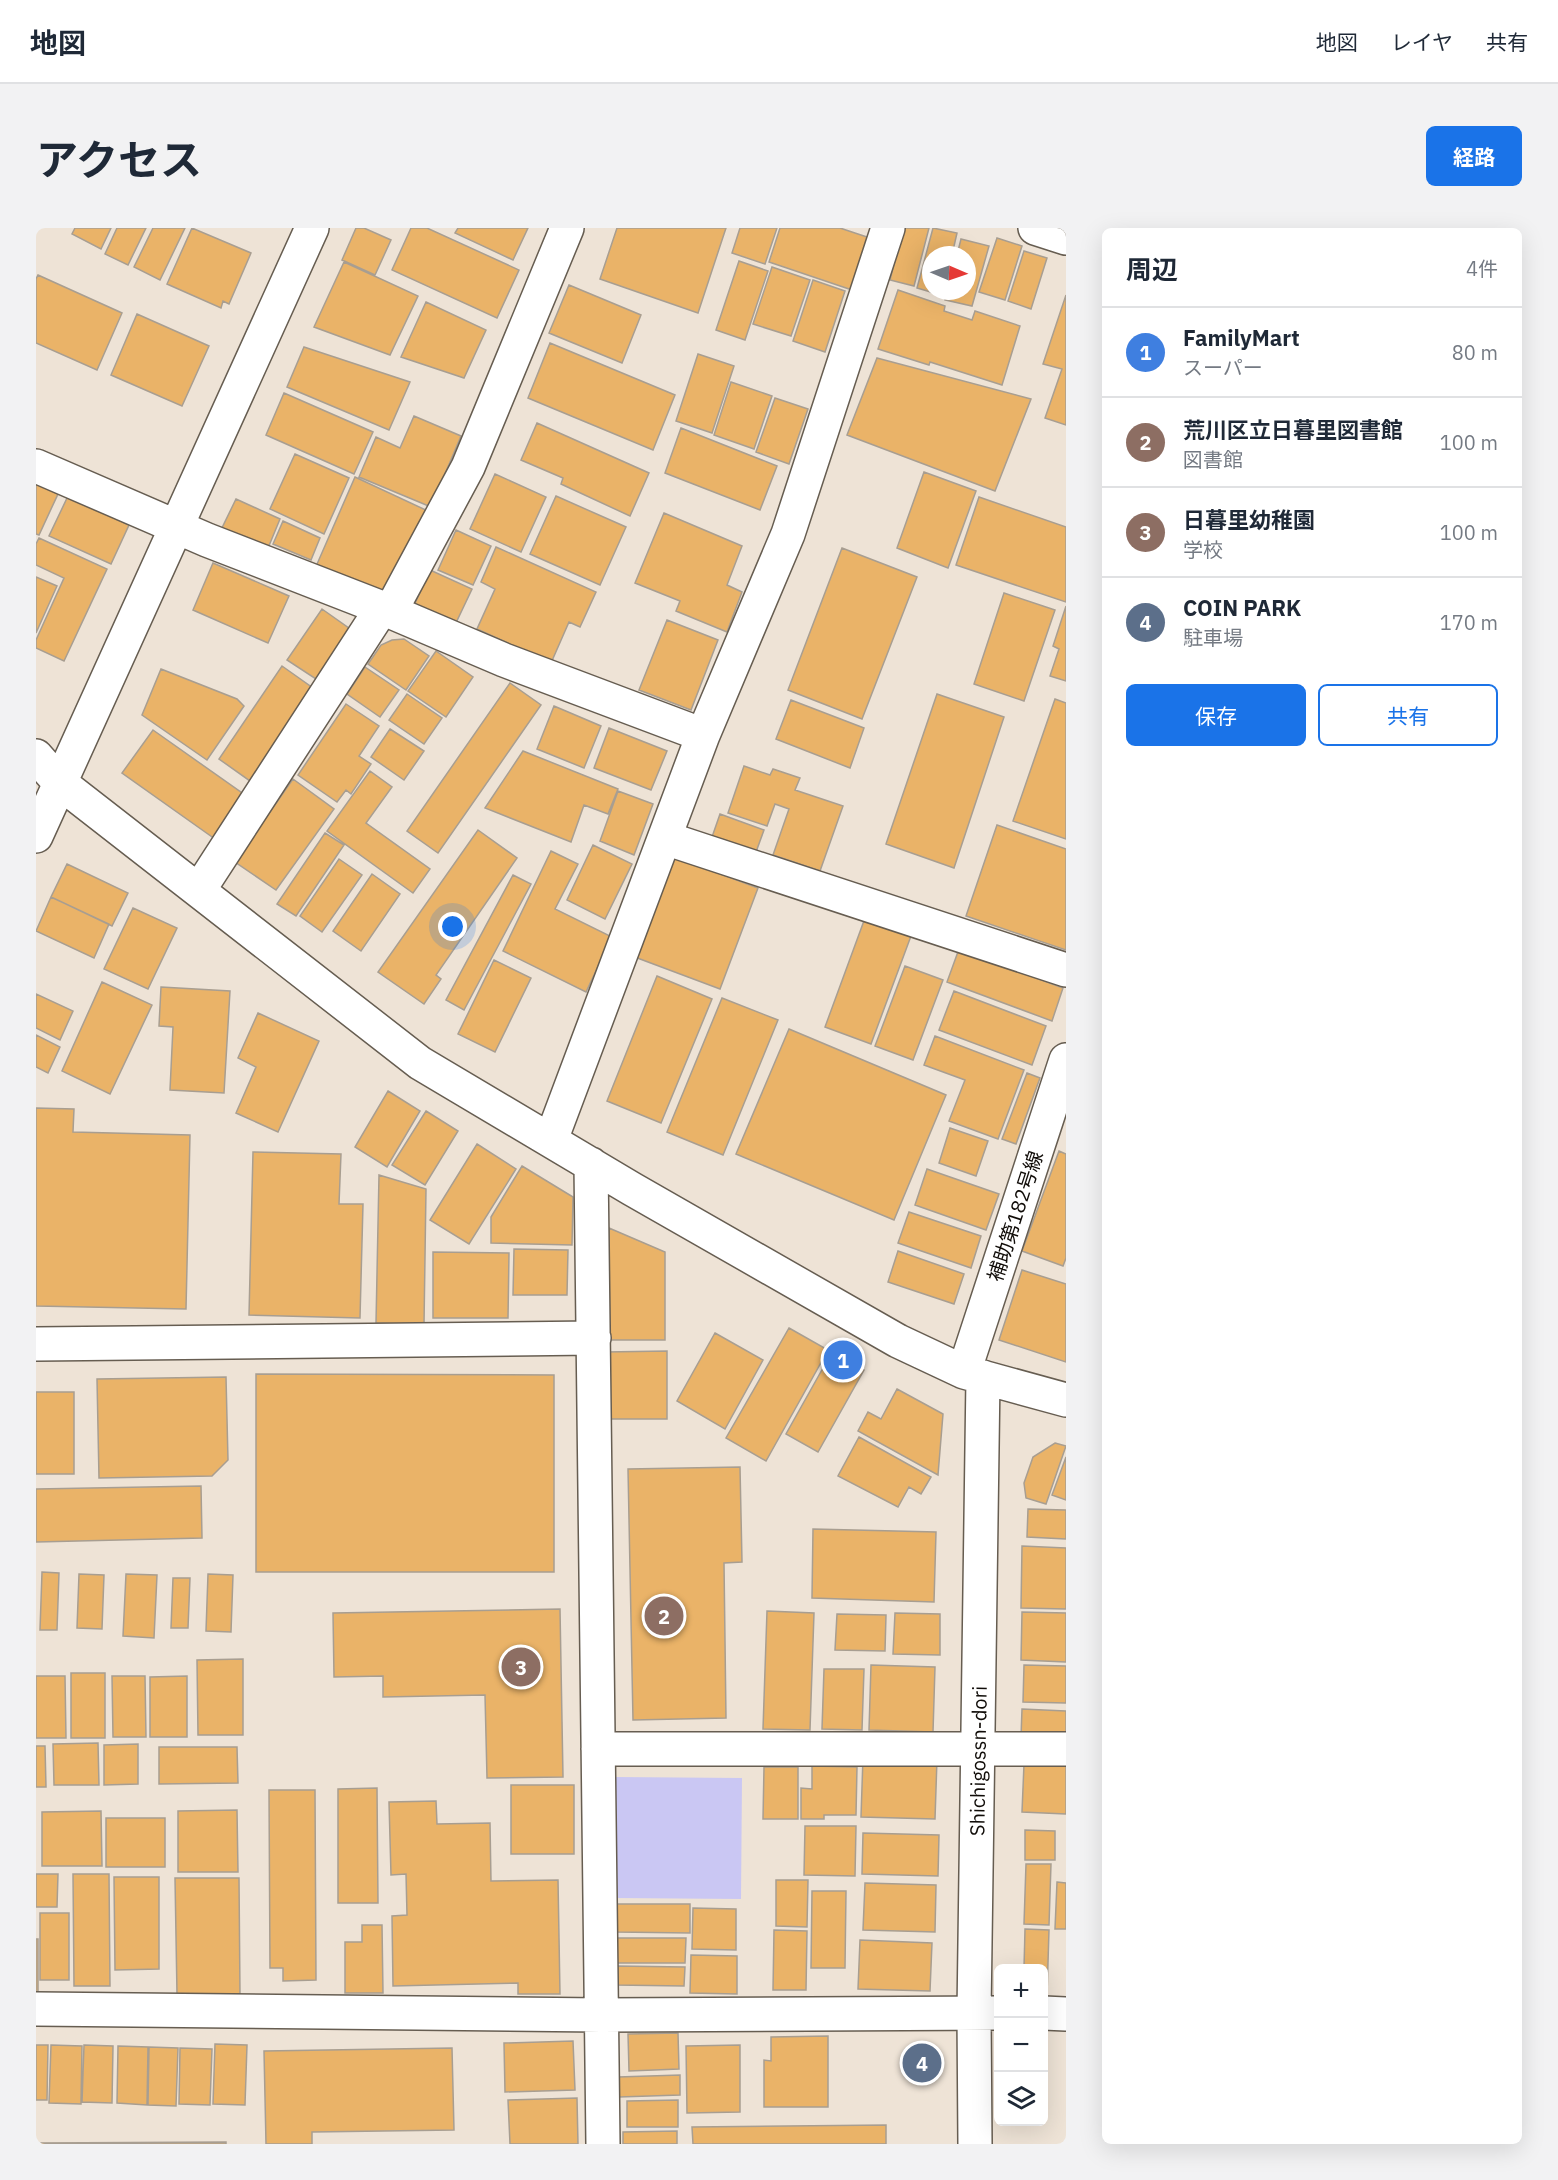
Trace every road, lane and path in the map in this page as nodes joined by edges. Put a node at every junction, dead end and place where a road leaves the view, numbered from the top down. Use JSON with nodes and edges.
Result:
{"nodes":[{"id":1,"x":312,"y":228,"type":"edge"},
{"id":2,"x":567,"y":228,"type":"edge"},
{"id":3,"x":888,"y":228,"type":"edge"},
{"id":4,"x":1035,"y":228,"type":"edge"},
{"id":5,"x":1066,"y":238,"type":"edge"},
{"id":6,"x":36,"y":466,"type":"edge"},
{"id":7,"x":176,"y":527,"type":"junction"},
{"id":8,"x":386,"y":610,"type":"junction"},
{"id":9,"x":703,"y":735,"type":"junction"},
{"id":10,"x":36,"y":756,"type":"edge"},
{"id":11,"x":59,"y":782,"type":"junction"},
{"id":12,"x":36,"y":836,"type":"edge"},
{"id":13,"x":664,"y":838,"type":"junction"},
{"id":14,"x":199,"y":890,"type":"junction"},
{"id":15,"x":1066,"y":970,"type":"edge"},
{"id":16,"x":1066,"y":1060,"type":"edge"},
{"id":17,"x":551,"y":1140,"type":"junction"},
{"id":18,"x":591,"y":1164,"type":"junction"},
{"id":19,"x":594,"y":1338,"type":"junction"},
{"id":20,"x":36,"y":1344,"type":"edge"},
{"id":21,"x":973,"y":1375,"type":"junction"},
{"id":22,"x":1066,"y":1400,"type":"edge"},
{"id":23,"x":978,"y":1748,"type":"junction"},
{"id":24,"x":598,"y":1749,"type":"junction"},
{"id":25,"x":1066,"y":1749,"type":"edge"},
{"id":26,"x":36,"y":2009,"type":"edge"},
{"id":27,"x":986,"y":2013,"type":"edge"},
{"id":28,"x":1048,"y":2013,"type":"edge"},
{"id":29,"x":1066,"y":2014,"type":"edge"},
{"id":30,"x":601,"y":2015,"type":"junction"},
{"id":31,"x":603,"y":2144,"type":"edge"},
{"id":32,"x":975,"y":2144,"type":"edge"}],
"edges":[{"from":1,"to":7,"type":"street"},
{"from":2,"to":8,"type":"street"},
{"from":3,"to":9,"type":"street"},
{"from":4,"to":5,"type":"street"},
{"from":6,"to":7,"type":"street"},
{"from":7,"to":8,"type":"street"},
{"from":7,"to":11,"type":"street"},
{"from":8,"to":9,"type":"street"},
{"from":8,"to":14,"type":"street"},
{"from":9,"to":13,"type":"street"},
{"from":10,"to":11,"type":"street"},
{"from":11,"to":12,"type":"street"},
{"from":11,"to":14,"type":"street"},
{"from":13,"to":15,"type":"street"},
{"from":13,"to":17,"type":"street"},
{"from":14,"to":17,"type":"street"},
{"from":16,"to":21,"type":"street","name":"補助第182号線"},
{"from":17,"to":18,"type":"street"},
{"from":18,"to":19,"type":"street"},
{"from":18,"to":21,"type":"street"},
{"from":19,"to":20,"type":"street"},
{"from":19,"to":24,"type":"street"},
{"from":21,"to":22,"type":"street"},
{"from":21,"to":23,"type":"street","name":"Shichigossn-dori"},
{"from":23,"to":24,"type":"street"},
{"from":23,"to":25,"type":"street"},
{"from":23,"to":27,"type":"street","name":"Shichigossn-dori"},
{"from":24,"to":30,"type":"street"},
{"from":26,"to":30,"type":"street"},
{"from":27,"to":30,"type":"street"},
{"from":27,"to":32,"type":"street","name":"Shichigossn-dori"},
{"from":28,"to":29,"type":"street"},
{"from":30,"to":31,"type":"street"}]}
